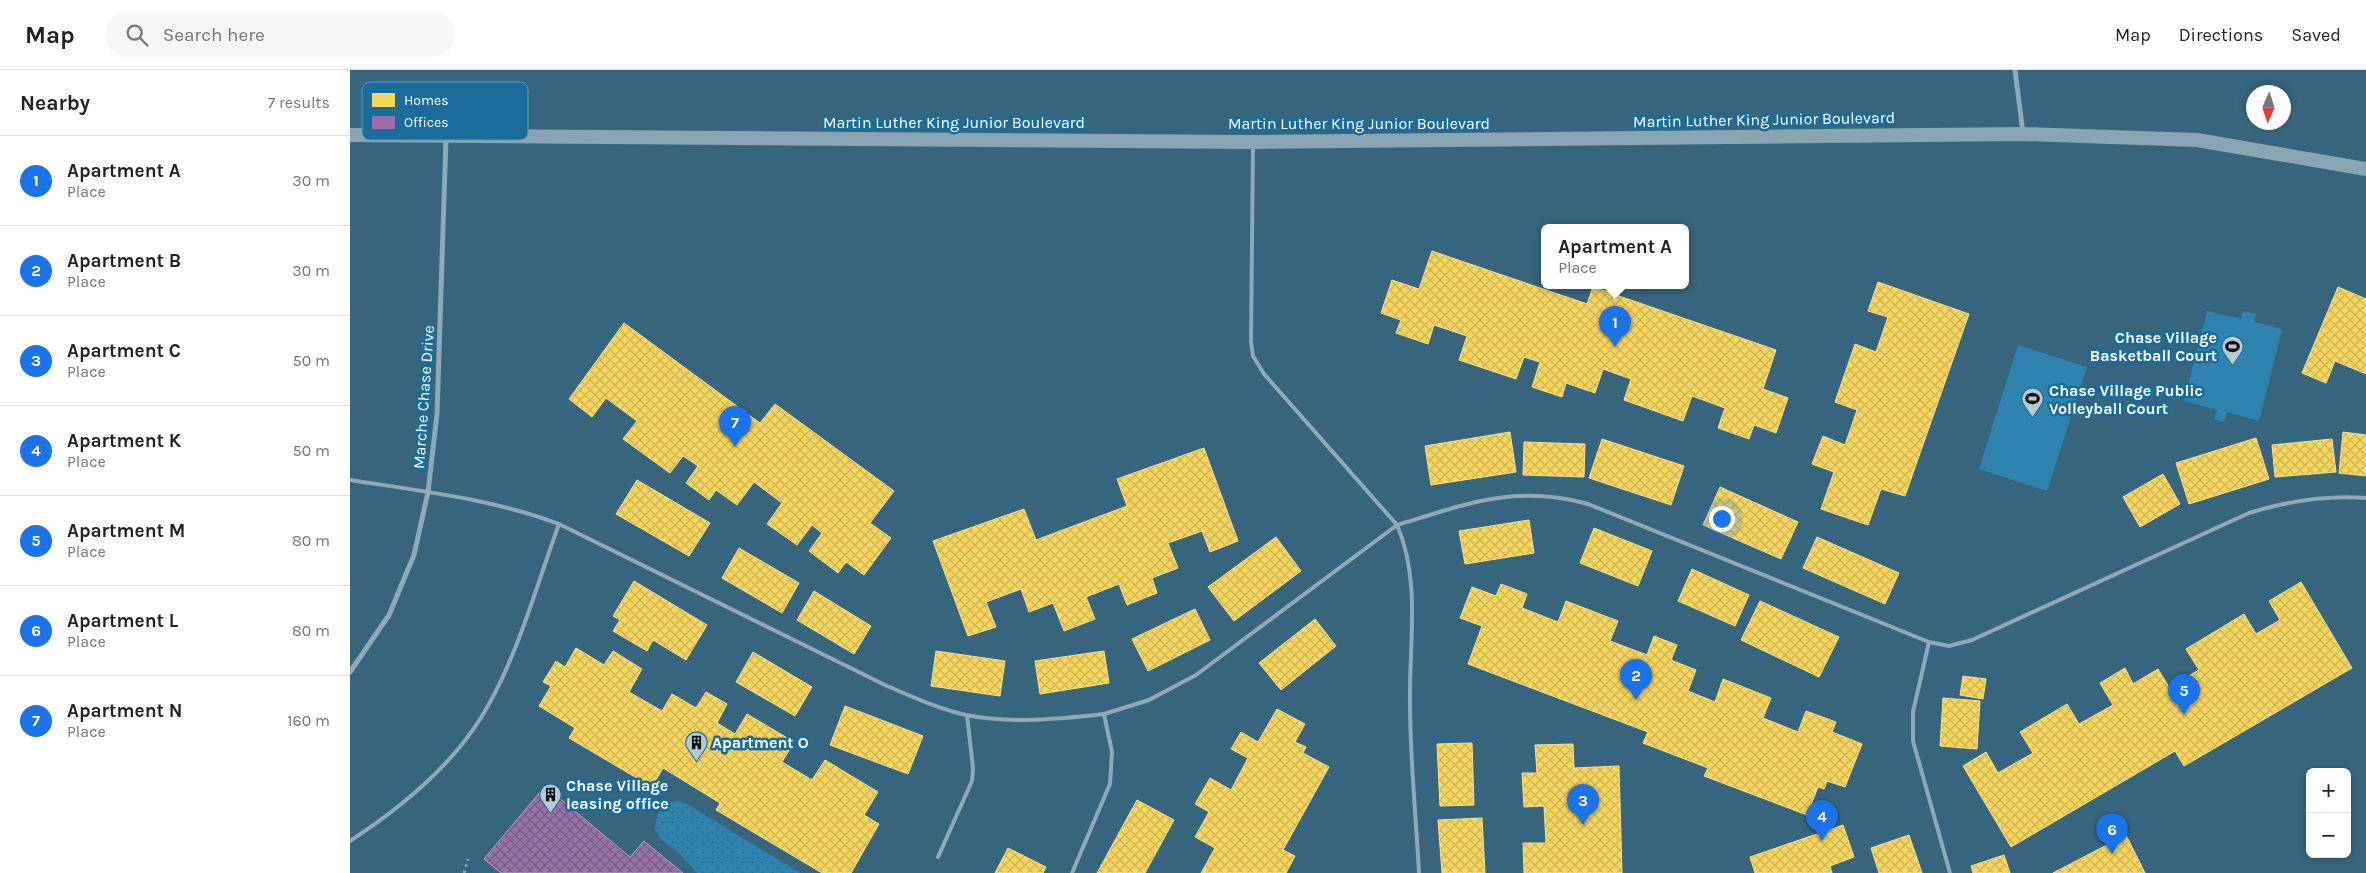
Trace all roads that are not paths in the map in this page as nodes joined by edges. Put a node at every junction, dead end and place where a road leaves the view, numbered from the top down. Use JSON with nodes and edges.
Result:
{"nodes":[{"id":1,"x":2015,"y":70,"type":"edge"},
{"id":2,"x":2023,"y":134,"type":"junction"},
{"id":3,"x":528,"y":136,"type":"edge"},
{"id":4,"x":446,"y":140,"type":"edge"},
{"id":5,"x":1253,"y":142,"type":"junction"},
{"id":6,"x":2366,"y":170,"type":"edge"},
{"id":7,"x":350,"y":480,"type":"edge"},
{"id":8,"x":428,"y":492,"type":"junction"},
{"id":9,"x":2366,"y":498,"type":"edge"},
{"id":10,"x":559,"y":524,"type":"junction"},
{"id":11,"x":1397,"y":525,"type":"junction"},
{"id":12,"x":1928,"y":642,"type":"junction"},
{"id":13,"x":350,"y":672,"type":"edge"},
{"id":14,"x":1104,"y":714,"type":"junction"},
{"id":15,"x":967,"y":715,"type":"junction"},
{"id":16,"x":350,"y":841,"type":"edge"},
{"id":17,"x":938,"y":857,"type":"dead end"},
{"id":18,"x":1072,"y":873,"type":"edge"},
{"id":19,"x":1419,"y":873,"type":"edge"},
{"id":20,"x":1950,"y":873,"type":"edge"}],
"edges":[{"from":1,"to":2,"type":"street"},
{"from":2,"to":5,"type":"main road","name":"Martin Luther King Junior Boulevard"},
{"from":2,"to":6,"type":"main road","name":"Martin Luther King Junior Boulevard"},
{"from":3,"to":5,"type":"main road","name":"Martin Luther King Junior Boulevard"},
{"from":4,"to":8,"type":"street","name":"Marche Chase Drive"},
{"from":5,"to":11,"type":"lane"},
{"from":7,"to":8,"type":"lane"},
{"from":8,"to":10,"type":"lane"},
{"from":8,"to":13,"type":"street","name":"Marche Chase Drive"},
{"from":9,"to":12,"type":"lane"},
{"from":10,"to":15,"type":"lane"},
{"from":10,"to":16,"type":"lane"},
{"from":11,"to":12,"type":"lane"},
{"from":11,"to":14,"type":"lane"},
{"from":11,"to":19,"type":"lane"},
{"from":12,"to":20,"type":"lane"},
{"from":14,"to":15,"type":"lane"},
{"from":14,"to":18,"type":"lane"},
{"from":15,"to":17,"type":"lane"}]}
